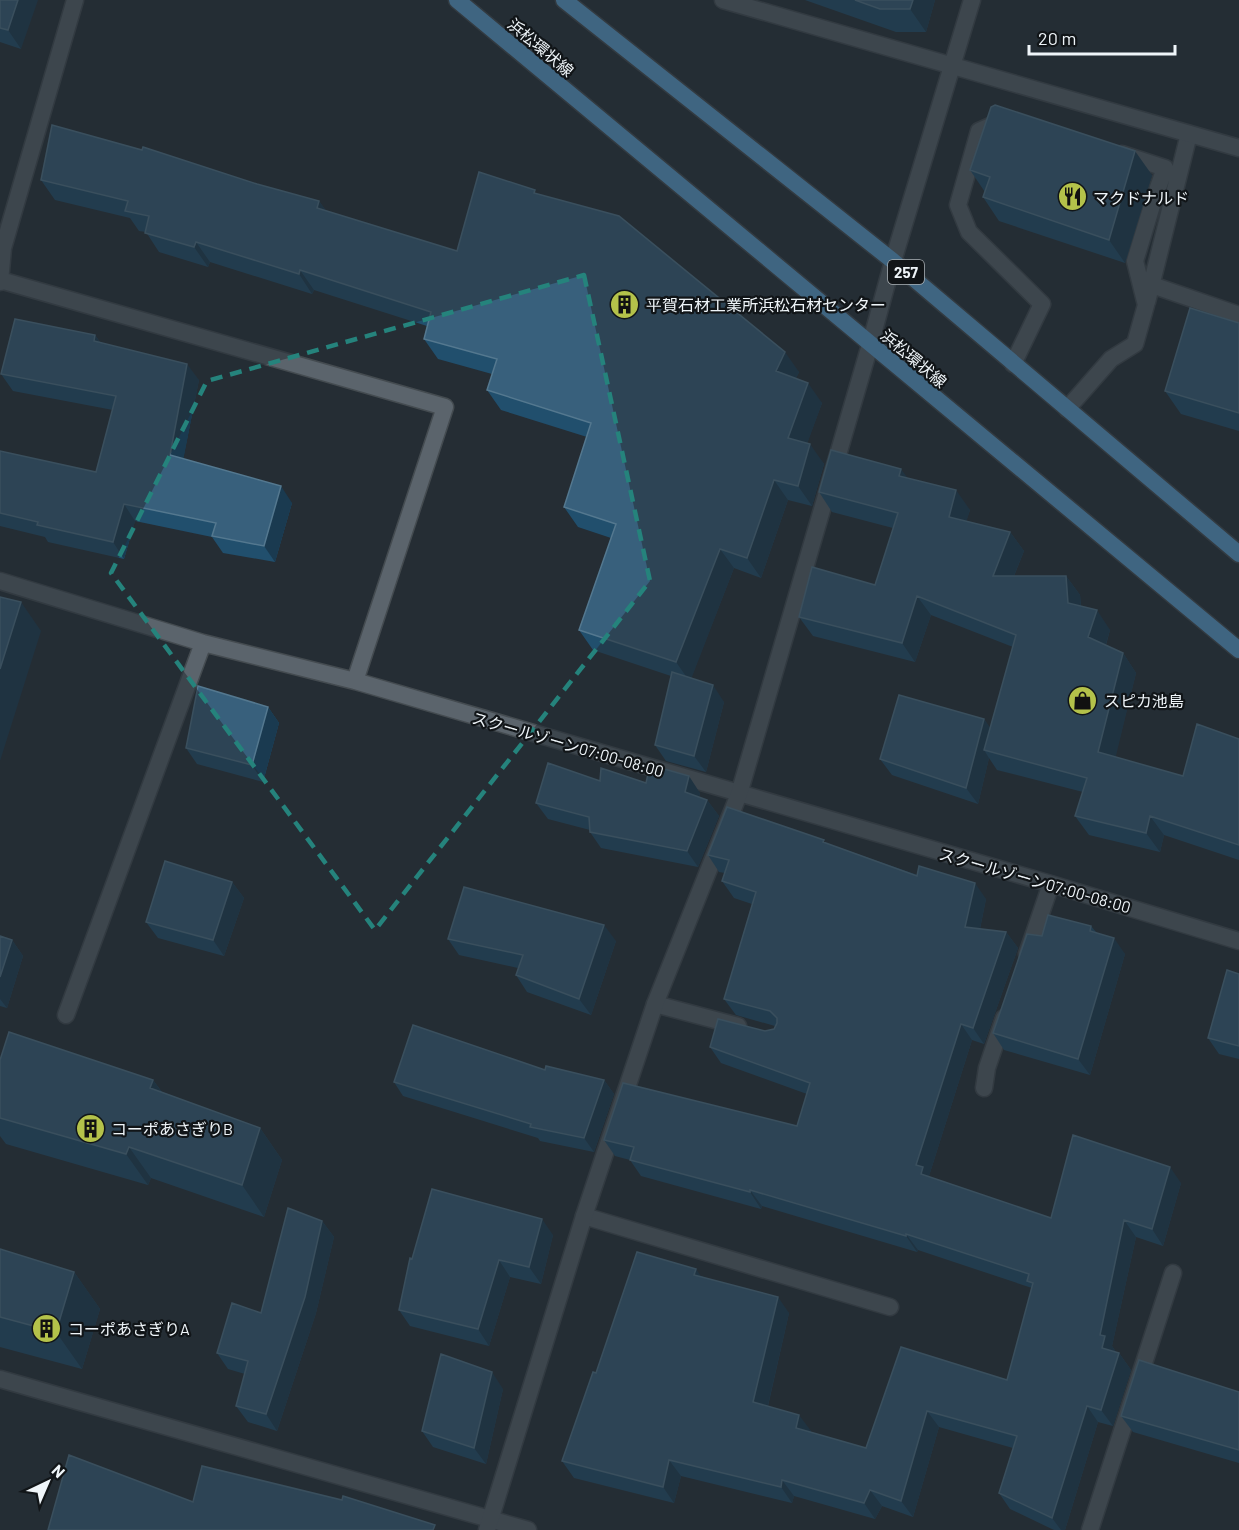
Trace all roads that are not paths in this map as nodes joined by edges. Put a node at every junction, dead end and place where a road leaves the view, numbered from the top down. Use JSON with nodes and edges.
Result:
{"nodes":[{"id":1,"x":75,"y":0,"type":"edge"},
{"id":2,"x":457,"y":0,"type":"edge"},
{"id":3,"x":564,"y":0,"type":"edge"},
{"id":4,"x":723,"y":0,"type":"edge"},
{"id":5,"x":972,"y":0,"type":"edge"},
{"id":6,"x":952,"y":65,"type":"junction"},
{"id":7,"x":1022,"y":121,"type":"edge"},
{"id":8,"x":1189,"y":134,"type":"junction"},
{"id":9,"x":1239,"y":148,"type":"edge"},
{"id":10,"x":1110,"y":150,"type":"edge"},
{"id":11,"x":2,"y":248,"type":"edge"},
{"id":12,"x":893,"y":261,"type":"junction"},
{"id":13,"x":0,"y":281,"type":"edge"},
{"id":14,"x":1152,"y":285,"type":"junction"},
{"id":15,"x":1146,"y":306,"type":"junction"},
{"id":16,"x":1239,"y":315,"type":"edge"},
{"id":17,"x":870,"y":345,"type":"junction"},
{"id":18,"x":1013,"y":364,"type":"junction"},
{"id":19,"x":1067,"y":409,"type":"junction"},
{"id":20,"x":1239,"y":554,"type":"edge"},
{"id":21,"x":0,"y":581,"type":"edge"},
{"id":22,"x":203,"y":643,"type":"junction"},
{"id":23,"x":1239,"y":650,"type":"edge"},
{"id":24,"x":355,"y":681,"type":"junction"},
{"id":25,"x":739,"y":794,"type":"junction"},
{"id":26,"x":1051,"y":884,"type":"junction"},
{"id":27,"x":1239,"y":941,"type":"edge"},
{"id":28,"x":1021,"y":971,"type":"edge"},
{"id":29,"x":1009,"y":1003,"type":"edge"},
{"id":30,"x":655,"y":1004,"type":"junction"},
{"id":31,"x":66,"y":1015,"type":"dead end"},
{"id":32,"x":755,"y":1031,"type":"edge"},
{"id":33,"x":984,"y":1088,"type":"dead end"},
{"id":34,"x":584,"y":1216,"type":"junction"},
{"id":35,"x":1173,"y":1273,"type":"dead end"},
{"id":36,"x":890,"y":1307,"type":"dead end"},
{"id":37,"x":0,"y":1379,"type":"edge"},
{"id":38,"x":488,"y":1524,"type":"edge"},
{"id":39,"x":528,"y":1530,"type":"edge"},
{"id":40,"x":1090,"y":1530,"type":"edge"}],
"edges":[{"from":1,"to":11,"type":"street"},
{"from":2,"to":17,"type":"highway","name":"浜松環状線"},
{"from":3,"to":12,"type":"highway","number":"257"},
{"from":4,"to":6,"type":"street"},
{"from":5,"to":6,"type":"street"},
{"from":6,"to":8,"type":"street"},
{"from":6,"to":12,"type":"street"},
{"from":7,"to":18,"type":"street"},
{"from":8,"to":9,"type":"street"},
{"from":8,"to":14,"type":"street"},
{"from":10,"to":15,"type":"street"},
{"from":11,"to":13,"type":"street"},
{"from":12,"to":17,"type":"street"},
{"from":12,"to":18,"type":"highway","number":"257"},
{"from":13,"to":24,"type":"street"},
{"from":14,"to":15,"type":"street"},
{"from":14,"to":16,"type":"street"},
{"from":15,"to":19,"type":"street"},
{"from":17,"to":23,"type":"highway","name":"浜松環状線"},
{"from":17,"to":25,"type":"street"},
{"from":18,"to":19,"type":"highway","number":"257"},
{"from":19,"to":20,"type":"highway","number":"257"},
{"from":21,"to":22,"type":"street","name":"スクールゾーン07:00-08:00"},
{"from":22,"to":24,"type":"street","name":"スクールゾーン07:00-08:00"},
{"from":22,"to":31,"type":"street"},
{"from":24,"to":25,"type":"street","name":"スクールゾーン07:00-08:00"},
{"from":25,"to":26,"type":"street","name":"スクールゾーン07:00-08:00"},
{"from":25,"to":30,"type":"street"},
{"from":26,"to":27,"type":"street","name":"スクールゾーン07:00-08:00"},
{"from":26,"to":28,"type":"street"},
{"from":29,"to":33,"type":"street"},
{"from":30,"to":32,"type":"street"},
{"from":30,"to":34,"type":"street"},
{"from":34,"to":36,"type":"street"},
{"from":34,"to":38,"type":"street"},
{"from":35,"to":40,"type":"street"},
{"from":37,"to":38,"type":"street"},
{"from":38,"to":39,"type":"street"}]}
